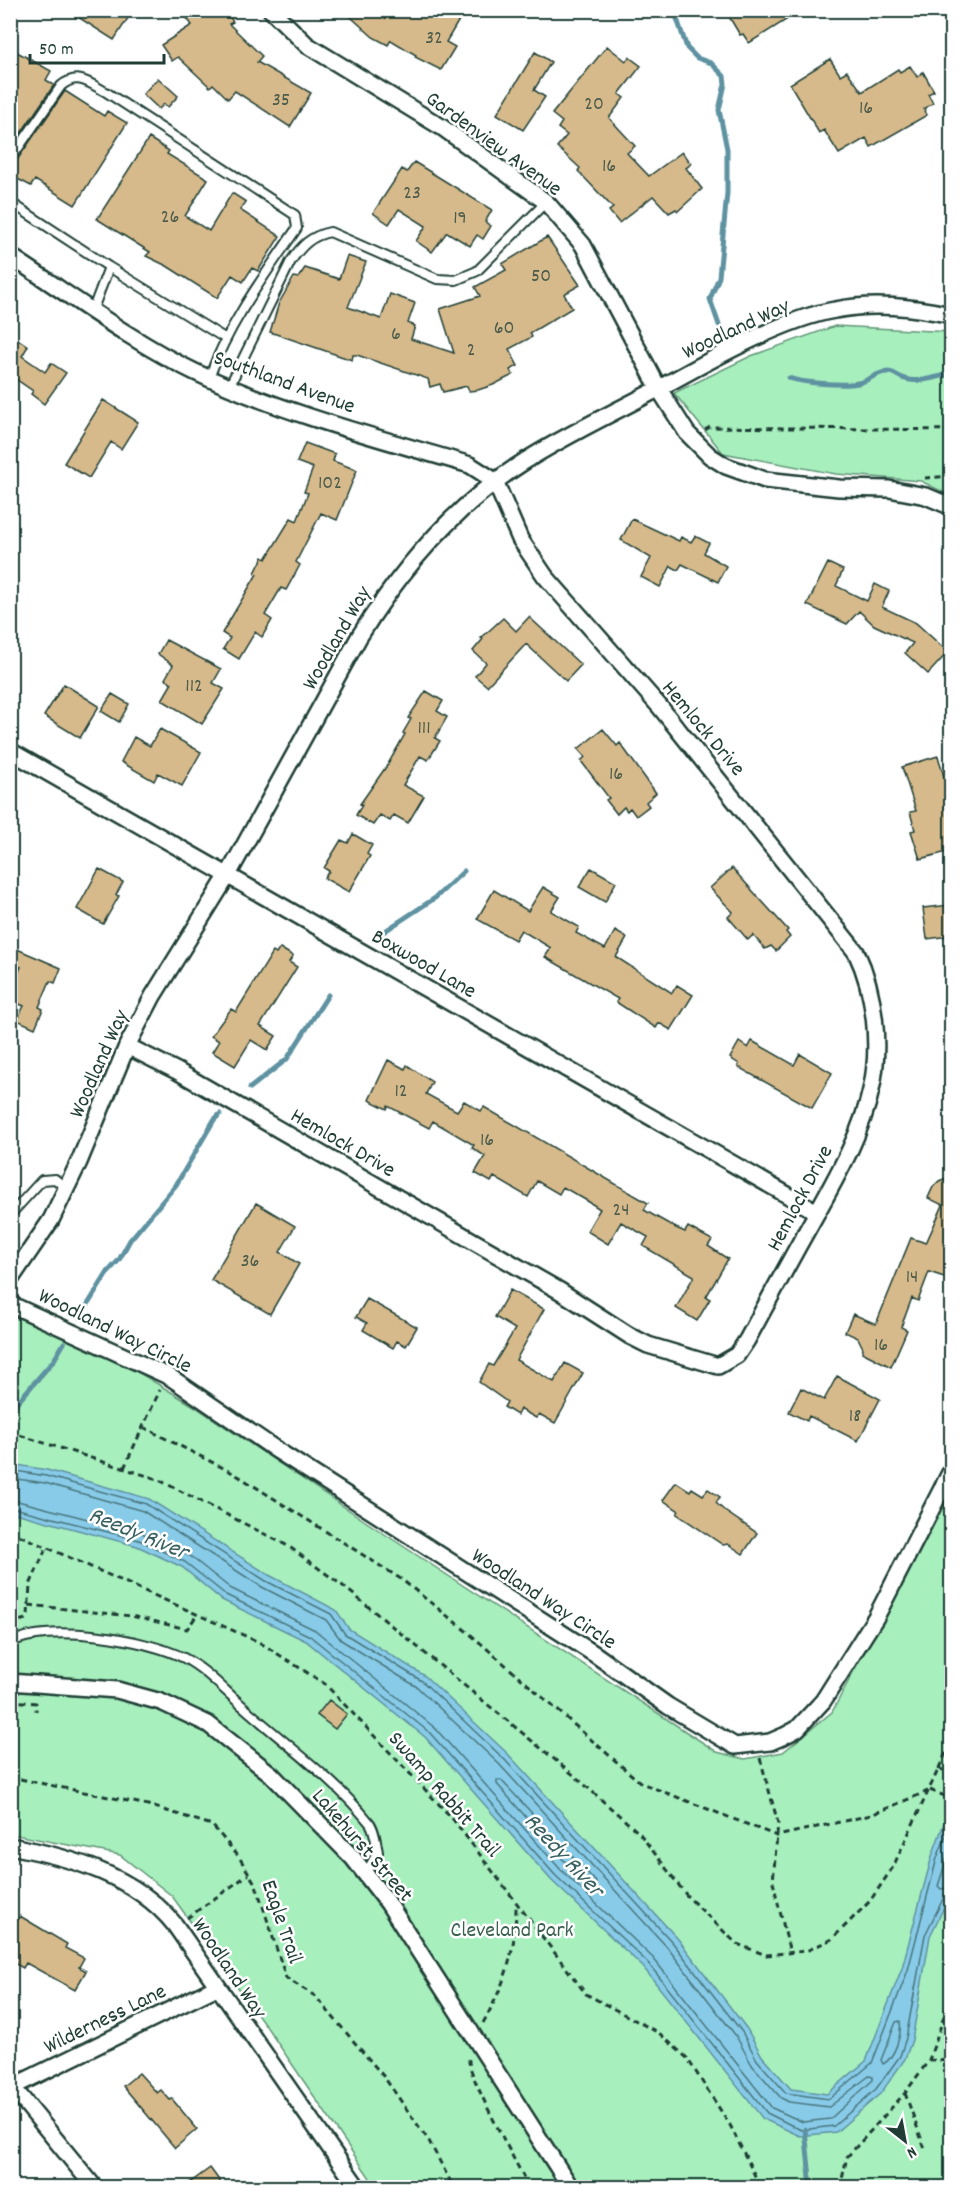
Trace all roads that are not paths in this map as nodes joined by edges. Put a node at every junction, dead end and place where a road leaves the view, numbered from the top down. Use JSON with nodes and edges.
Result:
{"nodes":[{"id":1,"x":271,"y":10,"type":"edge"},
{"id":2,"x":10,"y":160,"type":"edge"},
{"id":3,"x":10,"y":202,"type":"edge"},
{"id":4,"x":546,"y":202,"type":"junction"},
{"id":5,"x":10,"y":256,"type":"edge"},
{"id":6,"x":109,"y":267,"type":"junction"},
{"id":7,"x":93,"y":309,"type":"junction"},
{"id":8,"x":951,"y":315,"type":"edge"},
{"id":9,"x":226,"y":339,"type":"junction"},
{"id":10,"x":208,"y":378,"type":"junction"},
{"id":11,"x":229,"y":387,"type":"junction"},
{"id":12,"x":659,"y":389,"type":"junction"},
{"id":13,"x":495,"y":482,"type":"junction"},
{"id":14,"x":951,"y":507,"type":"edge"},
{"id":15,"x":10,"y":751,"type":"edge"},
{"id":16,"x":228,"y":875,"type":"junction"},
{"id":17,"x":127,"y":1046,"type":"junction"},
{"id":18,"x":66,"y":1188,"type":"junction"},
{"id":19,"x":817,"y":1212,"type":"junction"},
{"id":20,"x":10,"y":1215,"type":"edge"},
{"id":21,"x":10,"y":1280,"type":"edge"},
{"id":22,"x":10,"y":1304,"type":"edge"},
{"id":23,"x":951,"y":1469,"type":"edge"},
{"id":24,"x":10,"y":1643,"type":"edge"},
{"id":25,"x":10,"y":1682,"type":"edge"},
{"id":26,"x":10,"y":1846,"type":"edge"},
{"id":27,"x":366,"y":1875,"type":"junction"},
{"id":28,"x":218,"y":1987,"type":"junction"},
{"id":29,"x":11,"y":2086,"type":"edge"},
{"id":30,"x":95,"y":2187,"type":"edge"},
{"id":31,"x":358,"y":2187,"type":"edge"},
{"id":32,"x":571,"y":2187,"type":"edge"}],
"edges":[{"from":1,"to":4,"type":"street","name":"Gardenview Avenue"},
{"from":2,"to":9,"type":"lane"},
{"from":3,"to":6,"type":"lane"},
{"from":4,"to":11,"type":"lane"},
{"from":4,"to":12,"type":"street","name":"Gardenview Avenue"},
{"from":5,"to":7,"type":"street","name":"Southland Avenue"},
{"from":6,"to":7,"type":"lane"},
{"from":6,"to":9,"type":"lane"},
{"from":7,"to":10,"type":"street","name":"Southland Avenue"},
{"from":8,"to":12,"type":"street","name":"Woodland Way"},
{"from":9,"to":10,"type":"lane"},
{"from":10,"to":11,"type":"street","name":"Southland Avenue"},
{"from":11,"to":13,"type":"street","name":"Southland Avenue"},
{"from":12,"to":13,"type":"street","name":"Woodland Way"},
{"from":12,"to":14,"type":"street"},
{"from":13,"to":16,"type":"street","name":"Woodland Way"},
{"from":13,"to":19,"type":"street","name":"Hemlock Drive"},
{"from":15,"to":16,"type":"street","name":"Boxwood Lane"},
{"from":16,"to":17,"type":"street","name":"Woodland Way"},
{"from":16,"to":19,"type":"street","name":"Boxwood Lane"},
{"from":17,"to":18,"type":"street","name":"Woodland Way"},
{"from":17,"to":19,"type":"street","name":"Hemlock Drive"},
{"from":18,"to":20,"type":"lane"},
{"from":18,"to":21,"type":"street","name":"Woodland Way"},
{"from":22,"to":23,"type":"street","name":"Woodland Way Circle"},
{"from":24,"to":27,"type":"lane"},
{"from":25,"to":27,"type":"street","name":"Lakehurst Street"},
{"from":26,"to":28,"type":"street","name":"Woodland Way"},
{"from":27,"to":32,"type":"street","name":"Lakehurst Street"},
{"from":28,"to":29,"type":"street","name":"Wilderness Lane"},
{"from":28,"to":31,"type":"street","name":"Woodland Way"},
{"from":29,"to":30,"type":"street"}]}
